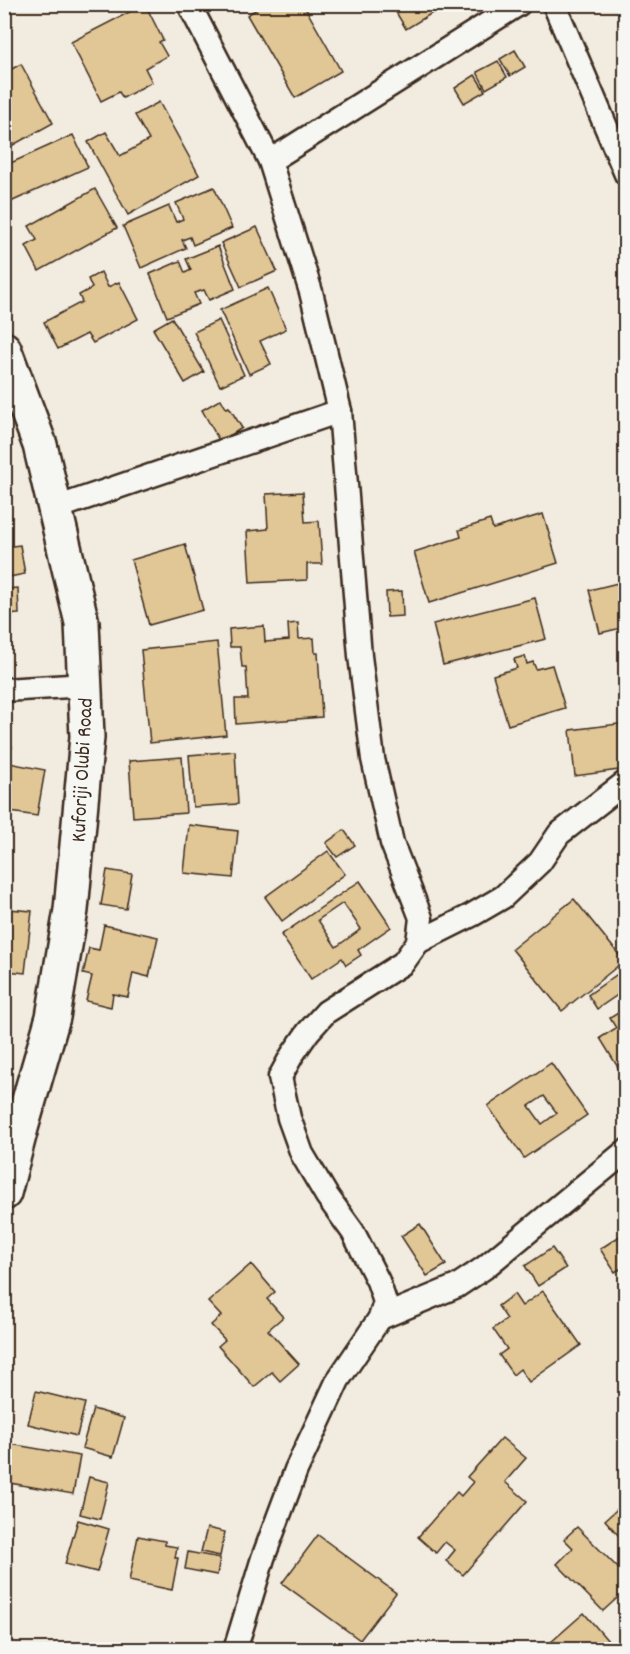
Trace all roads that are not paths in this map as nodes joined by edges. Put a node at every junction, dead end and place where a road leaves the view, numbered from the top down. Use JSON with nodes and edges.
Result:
{"nodes":[{"id":1,"x":189,"y":4,"type":"edge"},
{"id":2,"x":519,"y":4,"type":"edge"},
{"id":3,"x":554,"y":4,"type":"edge"},
{"id":4,"x":270,"y":161,"type":"junction"},
{"id":5,"x":626,"y":174,"type":"edge"},
{"id":6,"x":4,"y":349,"type":"edge"},
{"id":7,"x":340,"y":411,"type":"junction"},
{"id":8,"x":56,"y":508,"type":"junction"},
{"id":9,"x":86,"y":685,"type":"junction"},
{"id":10,"x":4,"y":690,"type":"edge"},
{"id":11,"x":626,"y":782,"type":"edge"},
{"id":12,"x":418,"y":942,"type":"junction"},
{"id":13,"x":626,"y":1151,"type":"edge"},
{"id":14,"x":4,"y":1193,"type":"edge"},
{"id":15,"x":380,"y":1318,"type":"junction"},
{"id":16,"x":235,"y":1650,"type":"edge"}],
"edges":[{"from":1,"to":4,"type":"street"},
{"from":2,"to":4,"type":"street"},
{"from":3,"to":5,"type":"street"},
{"from":4,"to":7,"type":"street"},
{"from":6,"to":8,"type":"street","name":"Kuforiji Olubi Road"},
{"from":7,"to":8,"type":"street"},
{"from":7,"to":12,"type":"street"},
{"from":8,"to":9,"type":"street","name":"Kuforiji Olubi Road"},
{"from":9,"to":10,"type":"street"},
{"from":9,"to":14,"type":"street","name":"Kuforiji Olubi Road"},
{"from":11,"to":12,"type":"street"},
{"from":12,"to":15,"type":"street"},
{"from":13,"to":15,"type":"street"},
{"from":15,"to":16,"type":"street"}]}
